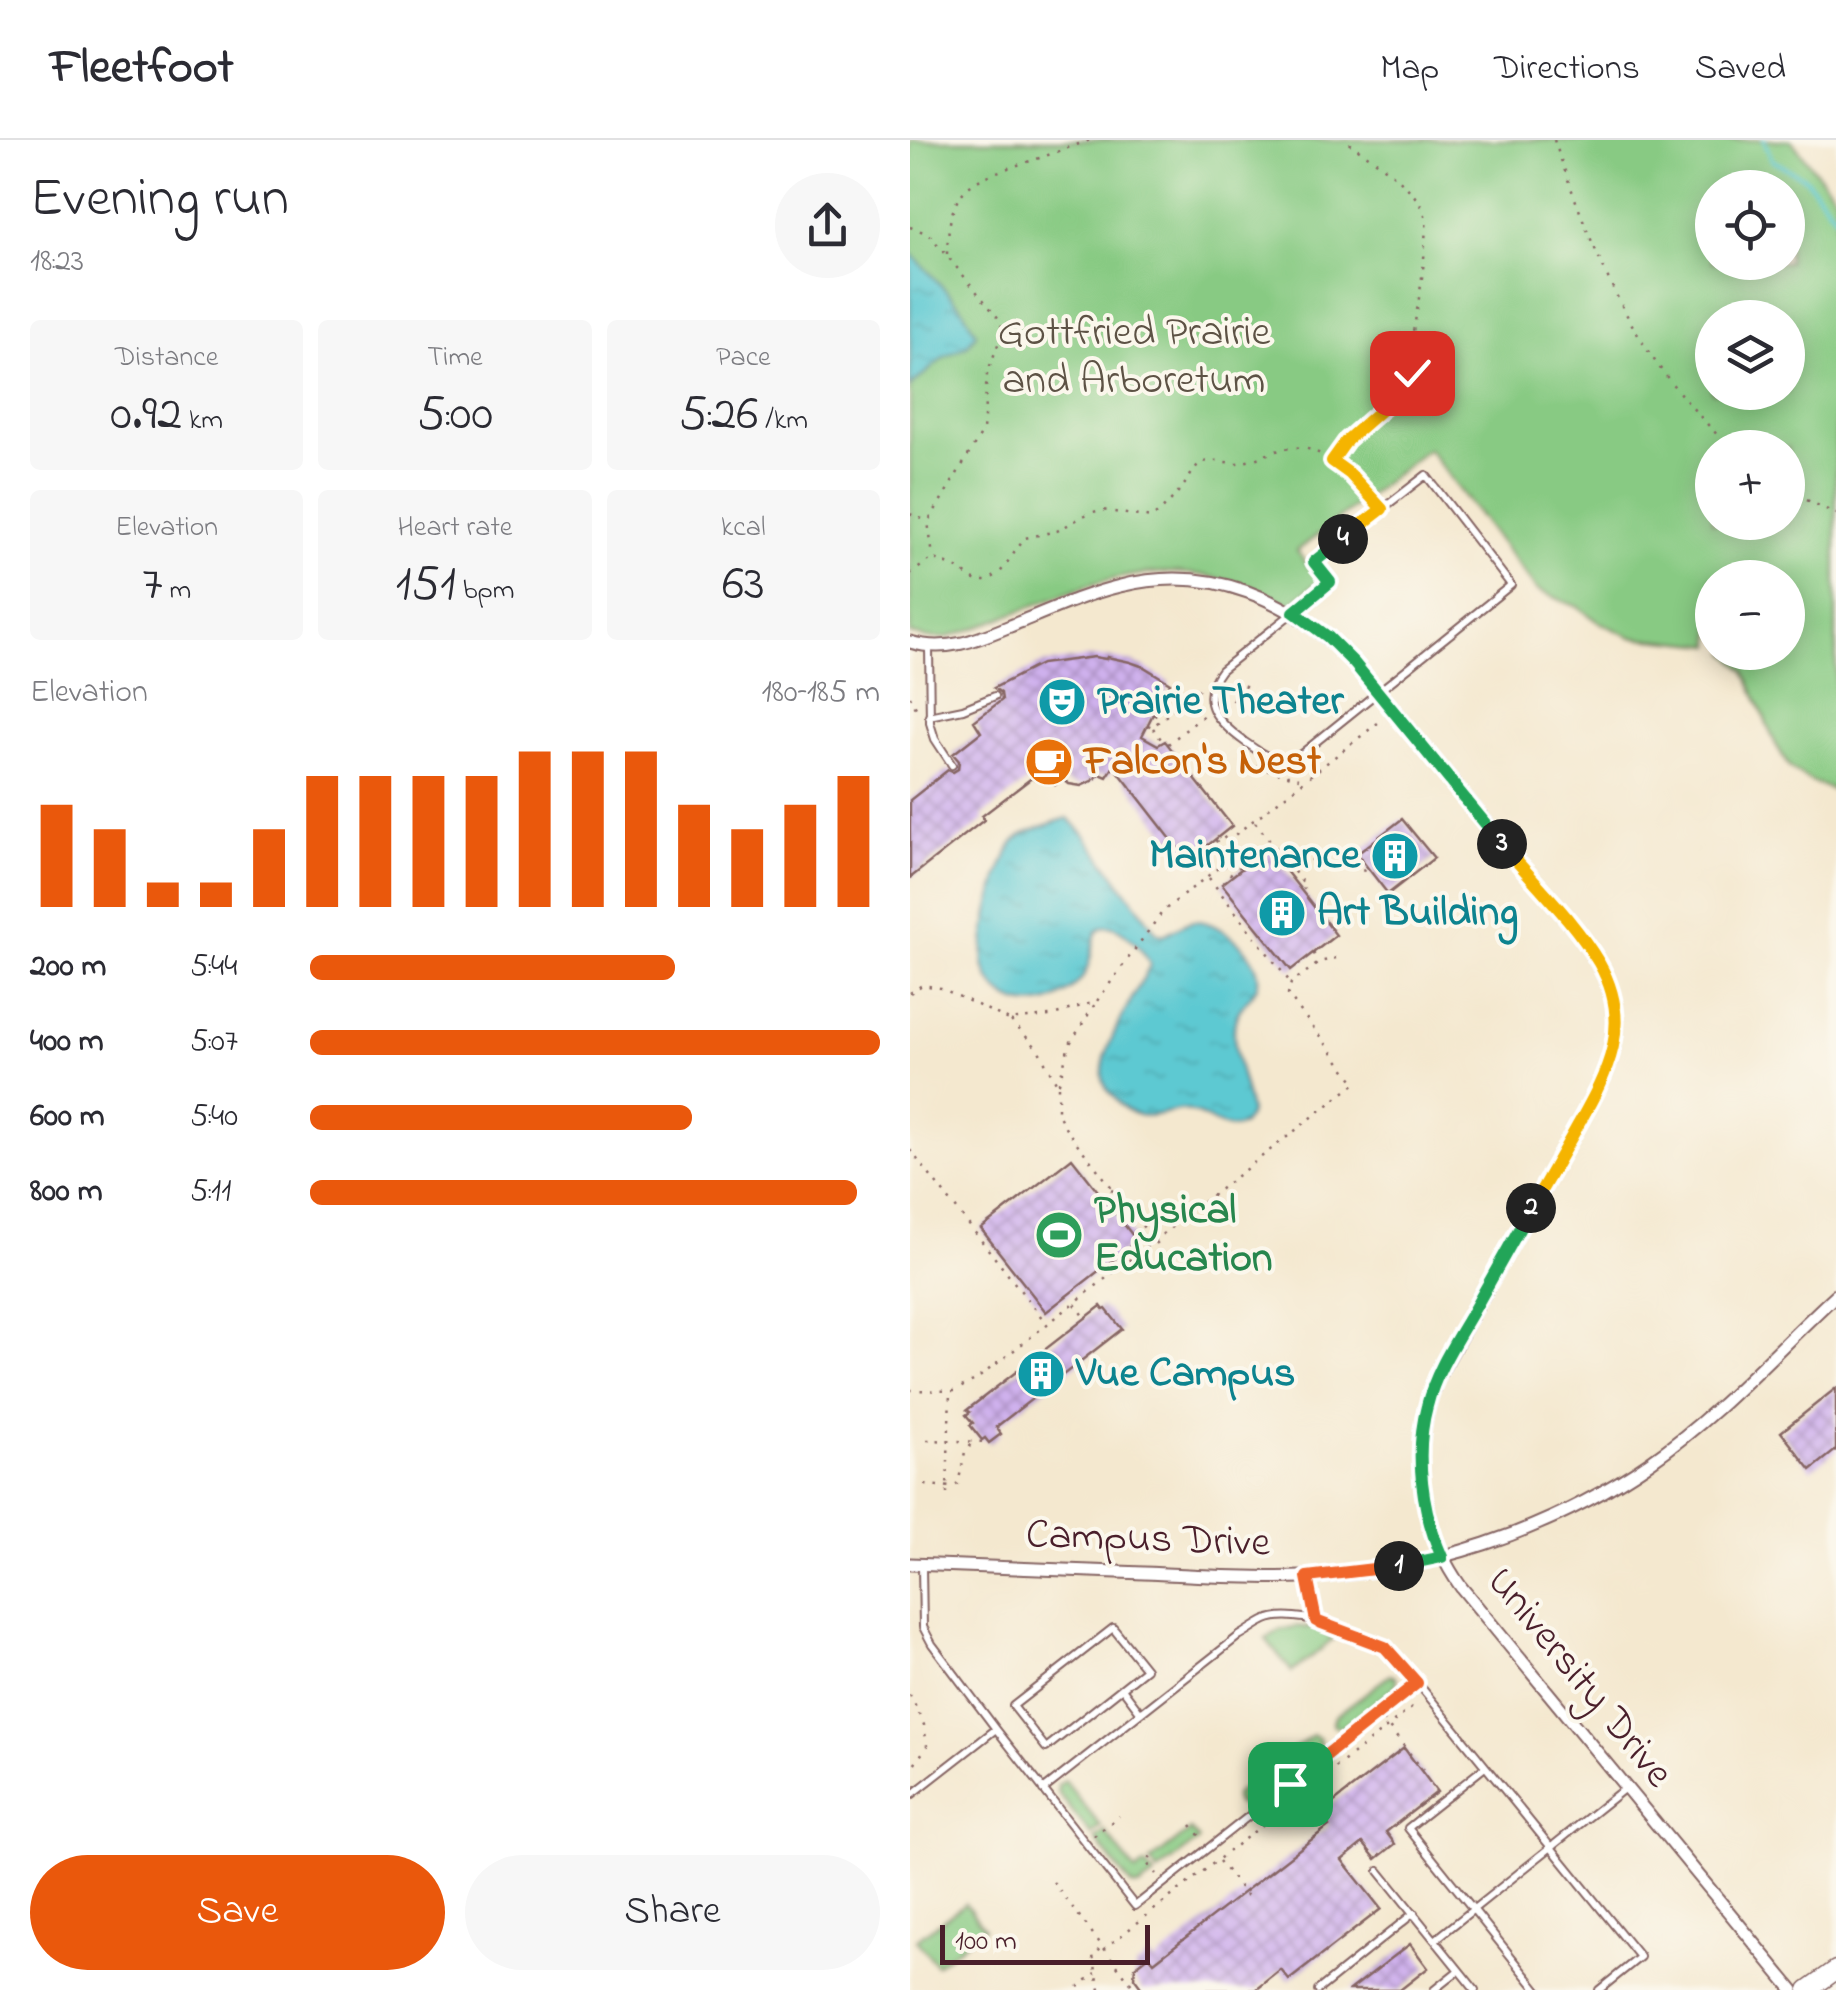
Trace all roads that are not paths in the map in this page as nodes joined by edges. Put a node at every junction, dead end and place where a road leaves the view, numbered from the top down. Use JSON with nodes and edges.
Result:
{"nodes":[{"id":1,"x":1294,"y":612,"type":"junction"},
{"id":2,"x":910,"y":642,"type":"edge"},
{"id":3,"x":929,"y":646,"type":"junction"},
{"id":4,"x":1378,"y":691,"type":"junction"},
{"id":5,"x":994,"y":696,"type":"dead end"},
{"id":6,"x":930,"y":716,"type":"junction"},
{"id":7,"x":952,"y":764,"type":"dead end"},
{"id":8,"x":1836,"y":1295,"type":"edge"},
{"id":9,"x":1442,"y":1557,"type":"junction"},
{"id":10,"x":916,"y":1564,"type":"edge"},
{"id":11,"x":1307,"y":1577,"type":"junction"},
{"id":12,"x":1316,"y":1621,"type":"junction"},
{"id":13,"x":1417,"y":1683,"type":"junction"},
{"id":14,"x":1122,"y":1688,"type":"junction"},
{"id":15,"x":1141,"y":1713,"type":"junction"},
{"id":16,"x":996,"y":1729,"type":"junction"},
{"id":17,"x":1485,"y":1767,"type":"junction"},
{"id":18,"x":1626,"y":1787,"type":"junction"},
{"id":19,"x":1043,"y":1790,"type":"junction"},
{"id":20,"x":910,"y":1796,"type":"edge"},
{"id":21,"x":1552,"y":1846,"type":"junction"},
{"id":22,"x":1379,"y":1870,"type":"dead end"},
{"id":23,"x":1473,"y":1910,"type":"junction"},
{"id":24,"x":1414,"y":1914,"type":"junction"},
{"id":25,"x":1435,"y":1940,"type":"junction"},
{"id":26,"x":1459,"y":1970,"type":"junction"},
{"id":27,"x":1836,"y":1970,"type":"edge"},
{"id":28,"x":1318,"y":1990,"type":"edge"},
{"id":29,"x":1434,"y":1990,"type":"edge"},
{"id":30,"x":1475,"y":1990,"type":"edge"},
{"id":31,"x":1538,"y":1990,"type":"edge"},
{"id":32,"x":1599,"y":1990,"type":"edge"},
{"id":33,"x":1793,"y":1990,"type":"edge"},
{"id":34,"x":1808,"y":1990,"type":"edge"}],
"edges":[{"from":1,"to":3,"type":"street","name":"University Drive"},
{"from":1,"to":4,"type":"street","name":"University Drive"},
{"from":1,"to":4,"type":"lane"},
{"from":1,"to":4,"type":"lane"},
{"from":2,"to":3,"type":"street","name":"University Drive"},
{"from":3,"to":6,"type":"lane"},
{"from":4,"to":9,"type":"street","name":"University Drive"},
{"from":5,"to":6,"type":"lane"},
{"from":6,"to":7,"type":"lane"},
{"from":8,"to":9,"type":"street","name":"Campus Drive"},
{"from":9,"to":11,"type":"street","name":"Campus Drive"},
{"from":9,"to":18,"type":"street","name":"University Drive"},
{"from":10,"to":11,"type":"street","name":"Campus Drive"},
{"from":10,"to":16,"type":"lane"},
{"from":11,"to":12,"type":"lane"},
{"from":12,"to":13,"type":"lane"},
{"from":12,"to":15,"type":"lane"},
{"from":13,"to":17,"type":"lane"},
{"from":13,"to":19,"type":"lane"},
{"from":14,"to":14,"type":"lane"},
{"from":14,"to":15,"type":"lane"},
{"from":15,"to":19,"type":"lane"},
{"from":16,"to":19,"type":"lane"},
{"from":16,"to":20,"type":"lane"},
{"from":17,"to":21,"type":"lane"},
{"from":17,"to":23,"type":"lane"},
{"from":18,"to":21,"type":"lane"},
{"from":18,"to":33,"type":"street","name":"University Drive"},
{"from":21,"to":23,"type":"lane"},
{"from":21,"to":32,"type":"lane"},
{"from":22,"to":24,"type":"lane"},
{"from":23,"to":25,"type":"lane"},
{"from":23,"to":31,"type":"lane"},
{"from":24,"to":25,"type":"lane"},
{"from":24,"to":28,"type":"lane"},
{"from":25,"to":26,"type":"lane"},
{"from":26,"to":29,"type":"lane"},
{"from":26,"to":30,"type":"lane"},
{"from":27,"to":34,"type":"main road"}]}
